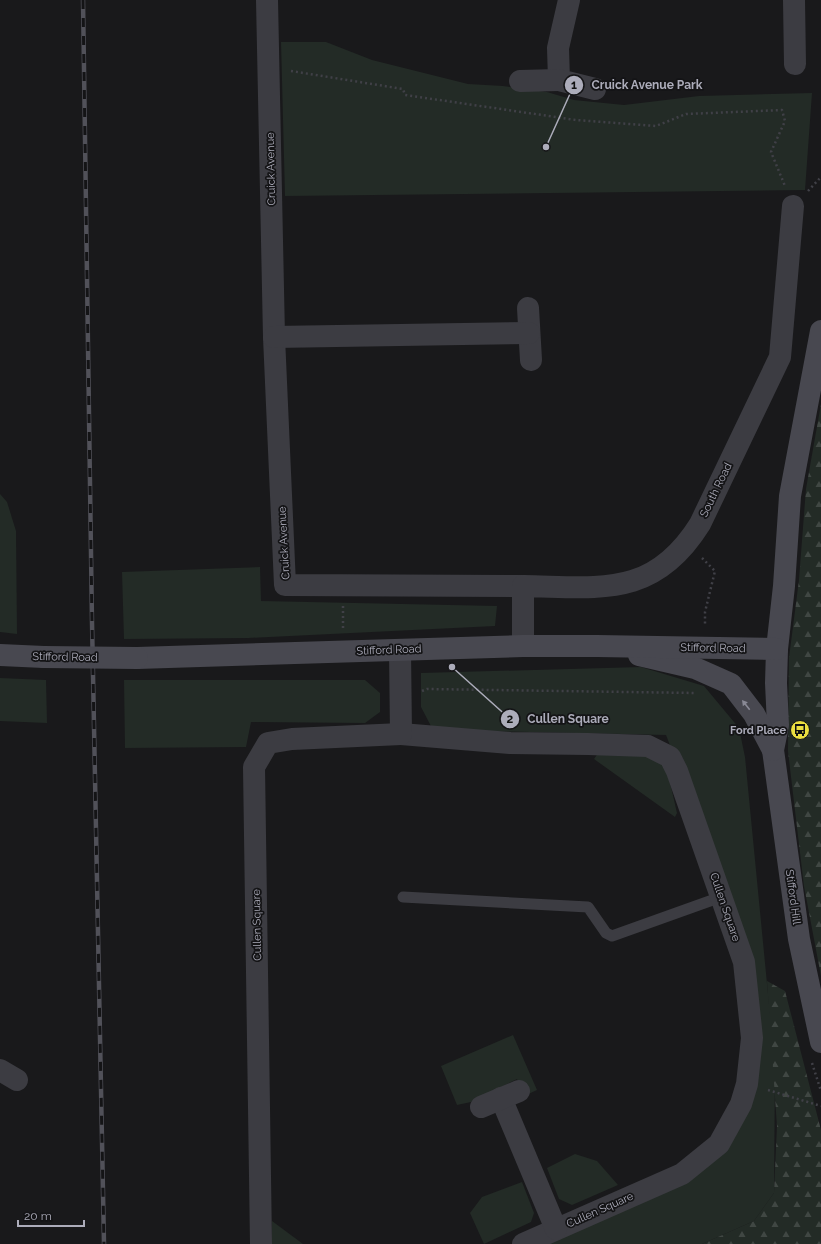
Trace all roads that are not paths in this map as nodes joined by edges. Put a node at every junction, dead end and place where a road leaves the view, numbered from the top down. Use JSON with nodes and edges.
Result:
{"nodes":[{"id":1,"x":267,"y":0,"type":"edge"},
{"id":2,"x":569,"y":0,"type":"edge"},
{"id":3,"x":794,"y":0,"type":"edge"},
{"id":4,"x":795,"y":64,"type":"dead end"},
{"id":5,"x":559,"y":80,"type":"junction"},
{"id":6,"x":520,"y":81,"type":"dead end"},
{"id":7,"x":595,"y":90,"type":"dead end"},
{"id":8,"x":793,"y":206,"type":"road end"},
{"id":9,"x":528,"y":308,"type":"dead end"},
{"id":10,"x":821,"y":331,"type":"edge"},
{"id":11,"x":529,"y":333,"type":"junction"},
{"id":12,"x":274,"y":337,"type":"junction"},
{"id":13,"x":531,"y":360,"type":"dead end"},
{"id":14,"x":522,"y":586,"type":"junction"},
{"id":15,"x":522,"y":646,"type":"junction"},
{"id":16,"x":597,"y":646,"type":"junction"},
{"id":17,"x":777,"y":649,"type":"junction"},
{"id":18,"x":400,"y":650,"type":"junction"},
{"id":19,"x":0,"y":655,"type":"edge"},
{"id":20,"x":401,"y":734,"type":"junction"},
{"id":21,"x":773,"y":750,"type":"junction"},
{"id":22,"x":721,"y":896,"type":"junction"},
{"id":23,"x":403,"y":897,"type":"dead end"},
{"id":24,"x":821,"y":1042,"type":"edge"},
{"id":25,"x":481,"y":1107,"type":"dead end"},
{"id":26,"x":556,"y":1229,"type":"junction"},
{"id":27,"x":261,"y":1244,"type":"edge"},
{"id":28,"x":523,"y":1244,"type":"edge"}],
"edges":[{"from":1,"to":12,"type":"street","name":"Cruick Avenue"},
{"from":2,"to":5,"type":"street"},
{"from":3,"to":4,"type":"street"},
{"from":5,"to":6,"type":"street"},
{"from":5,"to":7,"type":"street"},
{"from":8,"to":14,"type":"street","name":"South Road"},
{"from":9,"to":11,"type":"street"},
{"from":10,"to":17,"type":"main road"},
{"from":11,"to":12,"type":"street"},
{"from":11,"to":13,"type":"street"},
{"from":12,"to":14,"type":"street","name":"Cruick Avenue"},
{"from":14,"to":15,"type":"street"},
{"from":15,"to":16,"type":"main road","name":"Stifford Road"},
{"from":15,"to":18,"type":"main road","name":"Stifford Road"},
{"from":16,"to":17,"type":"main road","name":"Stifford Road"},
{"from":21,"to":16,"type":"main road","name":"Stifford Hill","one_way":true},
{"from":17,"to":21,"type":"main road","name":"Stifford Hill"},
{"from":18,"to":19,"type":"main road","name":"Stifford Road","bridge":true},
{"from":18,"to":20,"type":"street"},
{"from":20,"to":22,"type":"street","name":"Cullen Square"},
{"from":20,"to":27,"type":"street","name":"Cullen Square"},
{"from":21,"to":24,"type":"main road","name":"Stifford Hill"},
{"from":22,"to":23,"type":"lane"},
{"from":22,"to":26,"type":"street","name":"Cullen Square"},
{"from":25,"to":26,"type":"street","name":"Cullen Square"},
{"from":26,"to":28,"type":"street","name":"Cullen Square"}]}
